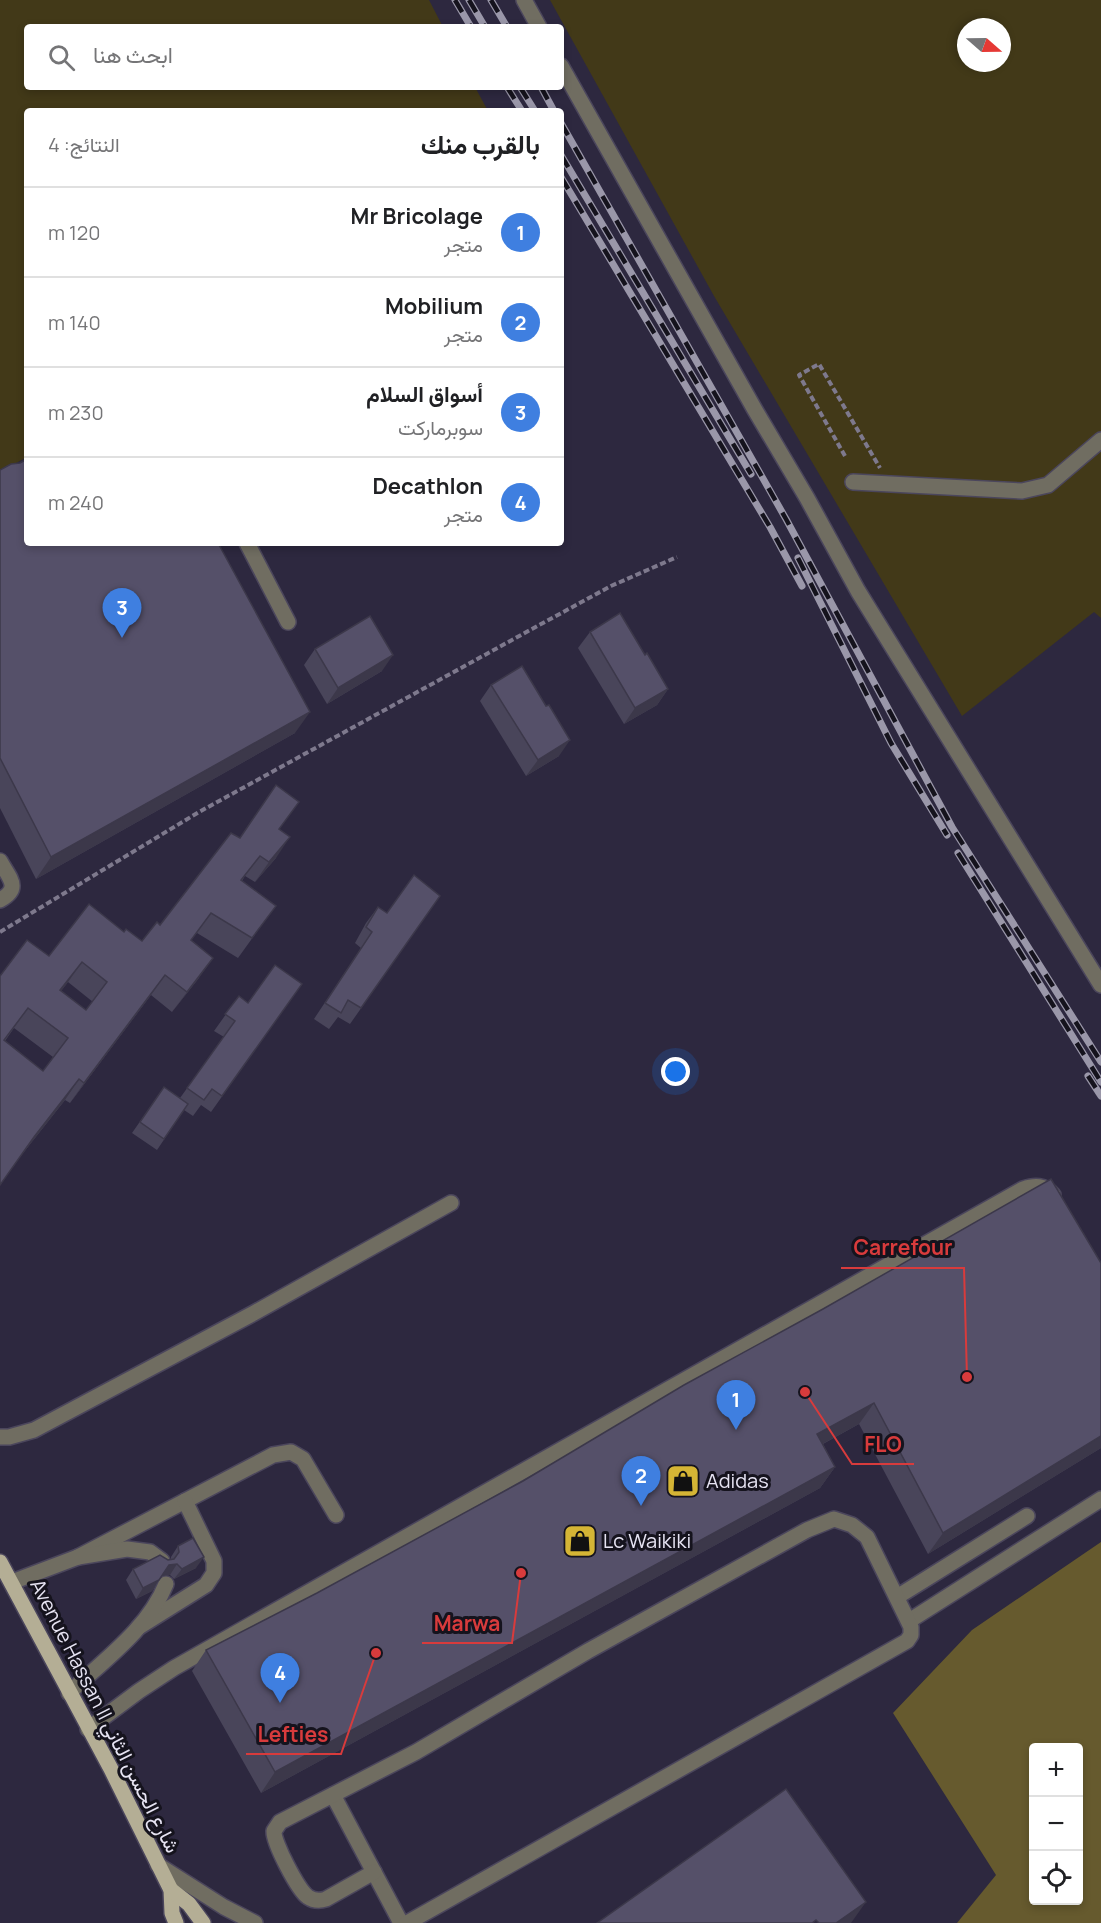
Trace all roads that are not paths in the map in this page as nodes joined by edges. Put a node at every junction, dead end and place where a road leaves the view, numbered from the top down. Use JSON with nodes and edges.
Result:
{"nodes":[{"id":1,"x":524,"y":0,"type":"edge"},
{"id":2,"x":537,"y":24,"type":"edge"},
{"id":3,"x":564,"y":71,"type":"edge"},
{"id":4,"x":1101,"y":440,"type":"edge"},
{"id":5,"x":853,"y":482,"type":"dead end"},
{"id":6,"x":249,"y":546,"type":"edge"},
{"id":7,"x":288,"y":622,"type":"dead end"},
{"id":8,"x":0,"y":861,"type":"edge"},
{"id":9,"x":0,"y":900,"type":"edge"},
{"id":10,"x":1101,"y":985,"type":"edge"},
{"id":11,"x":451,"y":1203,"type":"dead end"},
{"id":12,"x":1060,"y":1206,"type":"edge"},
{"id":13,"x":0,"y":1437,"type":"edge"},
{"id":14,"x":1101,"y":1499,"type":"edge"},
{"id":15,"x":185,"y":1501,"type":"junction"},
{"id":16,"x":336,"y":1515,"type":"dead end"},
{"id":17,"x":1027,"y":1516,"type":"dead end"},
{"id":18,"x":78,"y":1557,"type":"junction"},
{"id":19,"x":162,"y":1561,"type":"edge"},
{"id":20,"x":0,"y":1562,"type":"edge"},
{"id":21,"x":12,"y":1582,"type":"junction"},
{"id":22,"x":166,"y":1584,"type":"edge"},
{"id":23,"x":897,"y":1597,"type":"junction"},
{"id":24,"x":909,"y":1621,"type":"junction"},
{"id":25,"x":140,"y":1627,"type":"junction"},
{"id":26,"x":69,"y":1693,"type":"junction"},
{"id":27,"x":88,"y":1729,"type":"junction"},
{"id":28,"x":333,"y":1795,"type":"junction"},
{"id":29,"x":158,"y":1865,"type":"junction"},
{"id":30,"x":374,"y":1872,"type":"junction"},
{"id":31,"x":171,"y":1890,"type":"junction"},
{"id":32,"x":176,"y":1923,"type":"edge"},
{"id":33,"x":202,"y":1923,"type":"edge"},
{"id":34,"x":255,"y":1923,"type":"edge"},
{"id":35,"x":401,"y":1923,"type":"edge"},
{"id":36,"x":407,"y":1923,"type":"edge"}],
"edges":[{"from":1,"to":2,"type":"street"},
{"from":3,"to":10,"type":"street"},
{"from":4,"to":5,"type":"street"},
{"from":6,"to":7,"type":"street"},
{"from":8,"to":9,"type":"street"},
{"from":11,"to":13,"type":"street"},
{"from":12,"to":27,"type":"street"},
{"from":14,"to":24,"type":"street"},
{"from":15,"to":16,"type":"street"},
{"from":15,"to":18,"type":"street"},
{"from":15,"to":25,"type":"street"},
{"from":17,"to":23,"type":"street"},
{"from":18,"to":19,"type":"street"},
{"from":18,"to":21,"type":"street"},
{"from":20,"to":21,"type":"main road","name":"Avenue Hassan II شارع الحسن الثاني"},
{"from":21,"to":26,"type":"main road","name":"Avenue Hassan II شارع الحسن الثاني"},
{"from":22,"to":25,"type":"street"},
{"from":23,"to":24,"type":"street"},
{"from":23,"to":28,"type":"street"},
{"from":24,"to":36,"type":"street"},
{"from":25,"to":26,"type":"street"},
{"from":26,"to":27,"type":"main road","name":"Avenue Hassan II شارع الحسن الثاني"},
{"from":27,"to":29,"type":"main road","name":"Avenue Hassan II شارع الحسن الثاني"},
{"from":28,"to":30,"type":"street"},
{"from":28,"to":30,"type":"street"},
{"from":29,"to":31,"type":"main road","name":"Avenue Hassan II شارع الحسن الثاني"},
{"from":29,"to":34,"type":"street"},
{"from":30,"to":35,"type":"street"},
{"from":31,"to":32,"type":"main road","name":"Avenue Hassan II شارع الحسن الثاني"},
{"from":31,"to":33,"type":"main road","name":"Avenue Hassan II شارع الحسن الثاني"}]}
